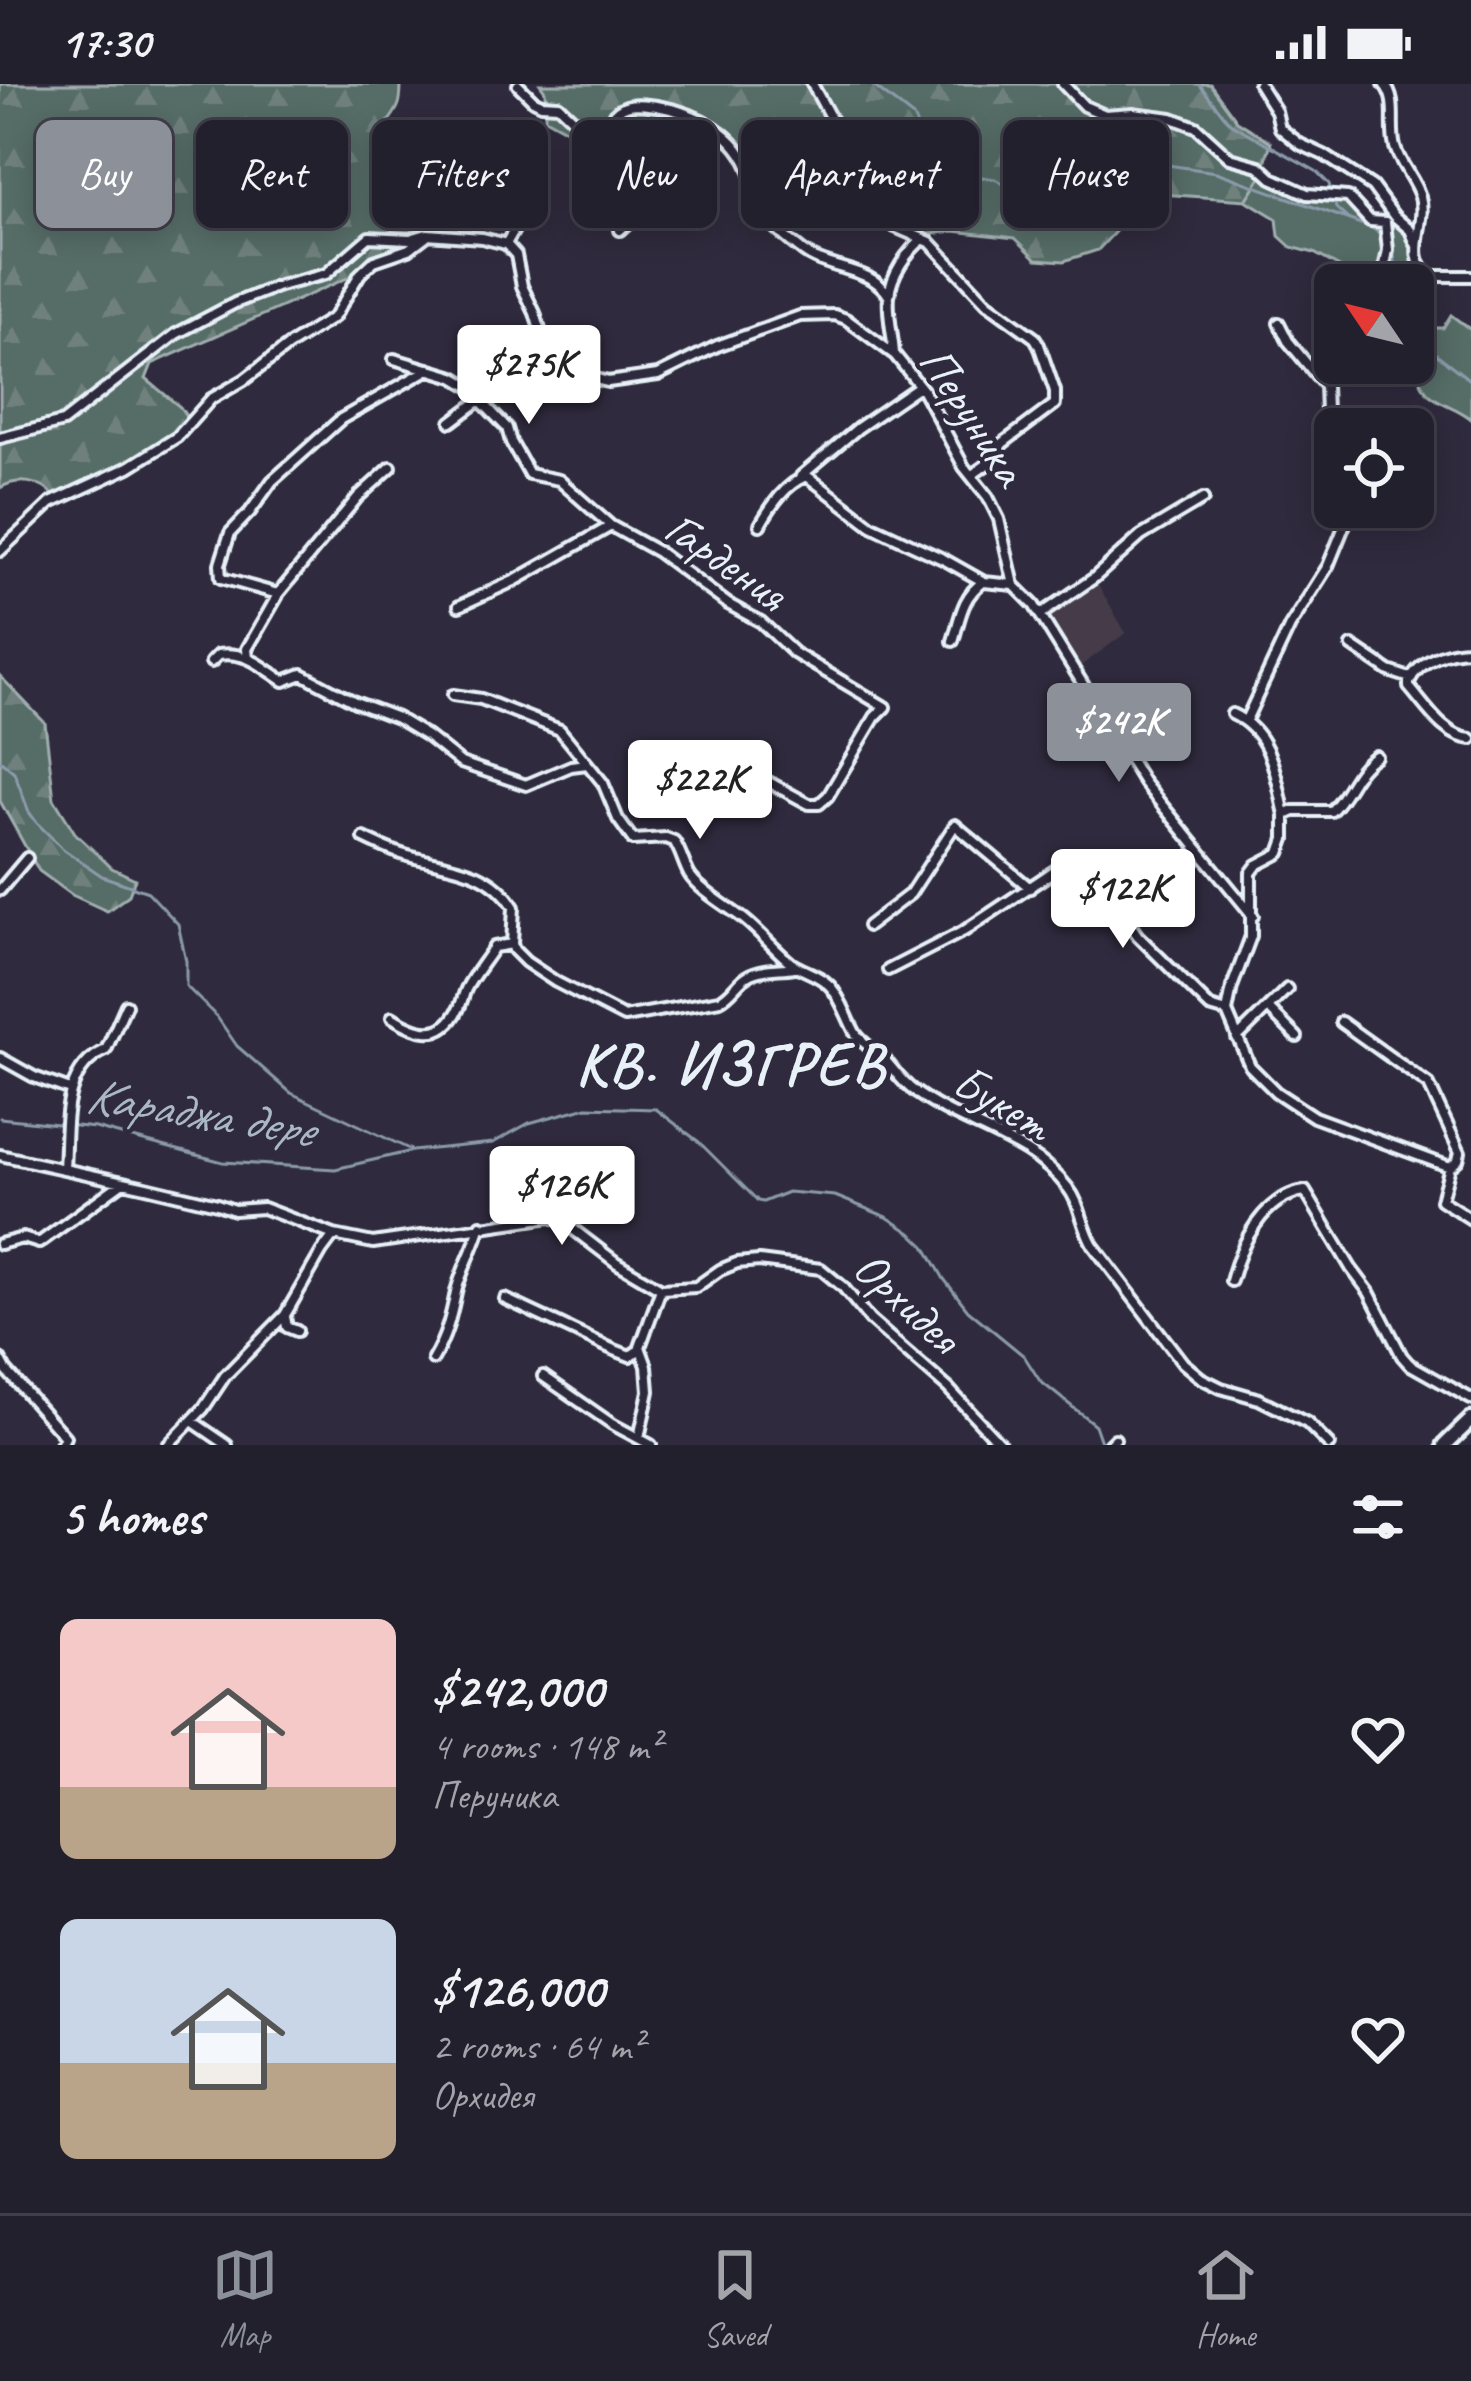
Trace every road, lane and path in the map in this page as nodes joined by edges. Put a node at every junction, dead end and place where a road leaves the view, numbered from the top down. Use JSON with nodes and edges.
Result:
{"nodes":[{"id":1,"x":812,"y":84,"type":"edge"},
{"id":2,"x":1063,"y":84,"type":"edge"},
{"id":3,"x":1259,"y":84,"type":"edge"},
{"id":4,"x":1384,"y":84,"type":"edge"},
{"id":5,"x":518,"y":85,"type":"edge"},
{"id":6,"x":574,"y":120,"type":"edge"},
{"id":7,"x":616,"y":120,"type":"edge"},
{"id":8,"x":704,"y":120,"type":"edge"},
{"id":9,"x":717,"y":130,"type":"edge"},
{"id":10,"x":1385,"y":221,"type":"junction"},
{"id":11,"x":1402,"y":225,"type":"junction"},
{"id":12,"x":622,"y":228,"type":"edge"},
{"id":13,"x":514,"y":230,"type":"dead end"},
{"id":14,"x":620,"y":230,"type":"dead end"},
{"id":15,"x":427,"y":235,"type":"junction"},
{"id":16,"x":923,"y":239,"type":"junction"},
{"id":17,"x":506,"y":244,"type":"junction"},
{"id":18,"x":1417,"y":249,"type":"junction"},
{"id":19,"x":1385,"y":264,"type":"edge"},
{"id":20,"x":1471,"y":276,"type":"edge"},
{"id":21,"x":889,"y":296,"type":"junction"},
{"id":22,"x":1280,"y":323,"type":"dead end"},
{"id":23,"x":895,"y":356,"type":"junction"},
{"id":24,"x":394,"y":359,"type":"dead end"},
{"id":25,"x":429,"y":369,"type":"junction"},
{"id":26,"x":919,"y":386,"type":"junction"},
{"id":27,"x":480,"y":400,"type":"junction"},
{"id":28,"x":1326,"y":408,"type":"edge"},
{"id":29,"x":451,"y":422,"type":"dead end"},
{"id":30,"x":0,"y":438,"type":"edge"},
{"id":31,"x":391,"y":467,"type":"dead end"},
{"id":32,"x":972,"y":475,"type":"junction"},
{"id":33,"x":800,"y":478,"type":"junction"},
{"id":34,"x":1203,"y":499,"type":"dead end"},
{"id":35,"x":760,"y":525,"type":"dead end"},
{"id":36,"x":611,"y":526,"type":"junction"},
{"id":37,"x":1343,"y":528,"type":"edge"},
{"id":38,"x":0,"y":550,"type":"edge"},
{"id":39,"x":984,"y":582,"type":"junction"},
{"id":40,"x":1014,"y":585,"type":"junction"},
{"id":41,"x":278,"y":594,"type":"junction"},
{"id":42,"x":459,"y":605,"type":"dead end"},
{"id":43,"x":1040,"y":615,"type":"junction"},
{"id":44,"x":953,"y":641,"type":"dead end"},
{"id":45,"x":1352,"y":646,"type":"dead end"},
{"id":46,"x":1471,"y":650,"type":"edge"},
{"id":47,"x":248,"y":658,"type":"junction"},
{"id":48,"x":211,"y":662,"type":"dead end"},
{"id":49,"x":1410,"y":678,"type":"junction"},
{"id":50,"x":453,"y":695,"type":"dead end"},
{"id":51,"x":1232,"y":714,"type":"dead end"},
{"id":52,"x":1246,"y":720,"type":"junction"},
{"id":53,"x":1471,"y":739,"type":"edge"},
{"id":54,"x":1376,"y":755,"type":"dead end"},
{"id":55,"x":586,"y":764,"type":"junction"},
{"id":56,"x":754,"y":774,"type":"dead end"},
{"id":57,"x":1285,"y":815,"type":"junction"},
{"id":58,"x":364,"y":838,"type":"dead end"},
{"id":59,"x":27,"y":858,"type":"dead end"},
{"id":60,"x":1030,"y":888,"type":"junction"},
{"id":61,"x":0,"y":890,"type":"edge"},
{"id":62,"x":1253,"y":916,"type":"junction"},
{"id":63,"x":868,"y":926,"type":"dead end"},
{"id":64,"x":512,"y":944,"type":"junction"},
{"id":65,"x":795,"y":967,"type":"junction"},
{"id":66,"x":888,"y":970,"type":"dead end"},
{"id":67,"x":1287,"y":989,"type":"dead end"},
{"id":68,"x":126,"y":1005,"type":"dead end"},
{"id":69,"x":1268,"y":1008,"type":"junction"},
{"id":70,"x":1227,"y":1012,"type":"junction"},
{"id":71,"x":392,"y":1017,"type":"dead end"},
{"id":72,"x":1341,"y":1022,"type":"dead end"},
{"id":73,"x":1297,"y":1037,"type":"dead end"},
{"id":74,"x":1237,"y":1038,"type":"junction"},
{"id":75,"x":0,"y":1058,"type":"edge"},
{"id":76,"x":70,"y":1090,"type":"junction"},
{"id":77,"x":0,"y":1155,"type":"edge"},
{"id":78,"x":1450,"y":1167,"type":"junction"},
{"id":79,"x":64,"y":1168,"type":"junction"},
{"id":80,"x":124,"y":1181,"type":"junction"},
{"id":81,"x":1471,"y":1219,"type":"edge"},
{"id":82,"x":481,"y":1225,"type":"junction"},
{"id":83,"x":334,"y":1235,"type":"junction"},
{"id":84,"x":0,"y":1244,"type":"edge"},
{"id":85,"x":1231,"y":1281,"type":"dead end"},
{"id":86,"x":661,"y":1289,"type":"junction"},
{"id":87,"x":505,"y":1299,"type":"dead end"},
{"id":88,"x":285,"y":1315,"type":"junction"},
{"id":89,"x":297,"y":1331,"type":"dead end"},
{"id":90,"x":640,"y":1350,"type":"junction"},
{"id":91,"x":0,"y":1359,"type":"edge"},
{"id":92,"x":433,"y":1359,"type":"dead end"},
{"id":93,"x":543,"y":1376,"type":"dead end"},
{"id":94,"x":1471,"y":1399,"type":"edge"},
{"id":95,"x":1471,"y":1420,"type":"edge"},
{"id":96,"x":192,"y":1421,"type":"junction"},
{"id":97,"x":639,"y":1438,"type":"junction"},
{"id":98,"x":61,"y":1445,"type":"edge"},
{"id":99,"x":168,"y":1445,"type":"edge"},
{"id":100,"x":226,"y":1445,"type":"edge"},
{"id":101,"x":651,"y":1445,"type":"edge"},
{"id":102,"x":1001,"y":1445,"type":"edge"},
{"id":103,"x":1329,"y":1445,"type":"edge"},
{"id":104,"x":1445,"y":1445,"type":"edge"}],
"edges":[{"from":1,"to":16,"type":"street"},
{"from":2,"to":10,"type":"street"},
{"from":3,"to":11,"type":"street"},
{"from":4,"to":18,"type":"street"},
{"from":5,"to":6,"type":"street"},
{"from":7,"to":8,"type":"street"},
{"from":9,"to":21,"type":"street"},
{"from":10,"to":11,"type":"street"},
{"from":10,"to":19,"type":"street"},
{"from":11,"to":18,"type":"street"},
{"from":12,"to":14,"type":"street"},
{"from":13,"to":17,"type":"street"},
{"from":15,"to":17,"type":"street"},
{"from":15,"to":30,"type":"street"},
{"from":15,"to":38,"type":"street"},
{"from":16,"to":21,"type":"street"},
{"from":16,"to":32,"type":"street"},
{"from":17,"to":23,"type":"street","name":"Перуника"},
{"from":18,"to":20,"type":"street"},
{"from":21,"to":23,"type":"street"},
{"from":22,"to":28,"type":"street"},
{"from":23,"to":26,"type":"street","name":"Перуника"},
{"from":24,"to":25,"type":"street"},
{"from":25,"to":27,"type":"street"},
{"from":25,"to":41,"type":"street"},
{"from":26,"to":32,"type":"street","name":"Перуника"},
{"from":26,"to":33,"type":"street"},
{"from":27,"to":29,"type":"street"},
{"from":27,"to":36,"type":"street"},
{"from":31,"to":41,"type":"street"},
{"from":32,"to":40,"type":"street","name":"Перуника"},
{"from":33,"to":35,"type":"street"},
{"from":33,"to":39,"type":"street"},
{"from":34,"to":43,"type":"street"},
{"from":36,"to":42,"type":"street","name":"Гардения"},
{"from":36,"to":56,"type":"street","name":"Гардения"},
{"from":37,"to":52,"type":"street"},
{"from":39,"to":40,"type":"street"},
{"from":39,"to":44,"type":"street"},
{"from":40,"to":43,"type":"street"},
{"from":41,"to":47,"type":"street"},
{"from":43,"to":62,"type":"street"},
{"from":45,"to":49,"type":"street"},
{"from":46,"to":49,"type":"street"},
{"from":47,"to":48,"type":"street"},
{"from":47,"to":55,"type":"street"},
{"from":49,"to":53,"type":"street"},
{"from":50,"to":55,"type":"street"},
{"from":51,"to":52,"type":"street"},
{"from":52,"to":57,"type":"street"},
{"from":54,"to":57,"type":"street"},
{"from":55,"to":65,"type":"street","name":"Букет"},
{"from":57,"to":62,"type":"street"},
{"from":58,"to":64,"type":"street"},
{"from":59,"to":61,"type":"street"},
{"from":60,"to":63,"type":"street"},
{"from":60,"to":66,"type":"street"},
{"from":60,"to":70,"type":"street"},
{"from":62,"to":70,"type":"street"},
{"from":64,"to":65,"type":"street"},
{"from":64,"to":71,"type":"street"},
{"from":65,"to":103,"type":"street","name":"Букет"},
{"from":67,"to":69,"type":"street"},
{"from":68,"to":76,"type":"street"},
{"from":69,"to":73,"type":"street"},
{"from":69,"to":74,"type":"street"},
{"from":70,"to":74,"type":"street"},
{"from":72,"to":78,"type":"street"},
{"from":74,"to":78,"type":"street"},
{"from":75,"to":76,"type":"street"},
{"from":76,"to":79,"type":"street"},
{"from":77,"to":79,"type":"street"},
{"from":78,"to":81,"type":"street"},
{"from":79,"to":80,"type":"street"},
{"from":80,"to":83,"type":"street"},
{"from":80,"to":84,"type":"street"},
{"from":82,"to":83,"type":"street"},
{"from":82,"to":86,"type":"street"},
{"from":82,"to":92,"type":"street"},
{"from":83,"to":88,"type":"street"},
{"from":85,"to":94,"type":"street"},
{"from":86,"to":90,"type":"street"},
{"from":86,"to":102,"type":"street","name":"Орхидея"},
{"from":87,"to":90,"type":"street"},
{"from":88,"to":89,"type":"street"},
{"from":88,"to":96,"type":"street"},
{"from":90,"to":97,"type":"street"},
{"from":91,"to":98,"type":"street"},
{"from":93,"to":97,"type":"street"},
{"from":95,"to":104,"type":"main road"},
{"from":96,"to":99,"type":"street"},
{"from":96,"to":100,"type":"street"},
{"from":97,"to":101,"type":"street"}]}
